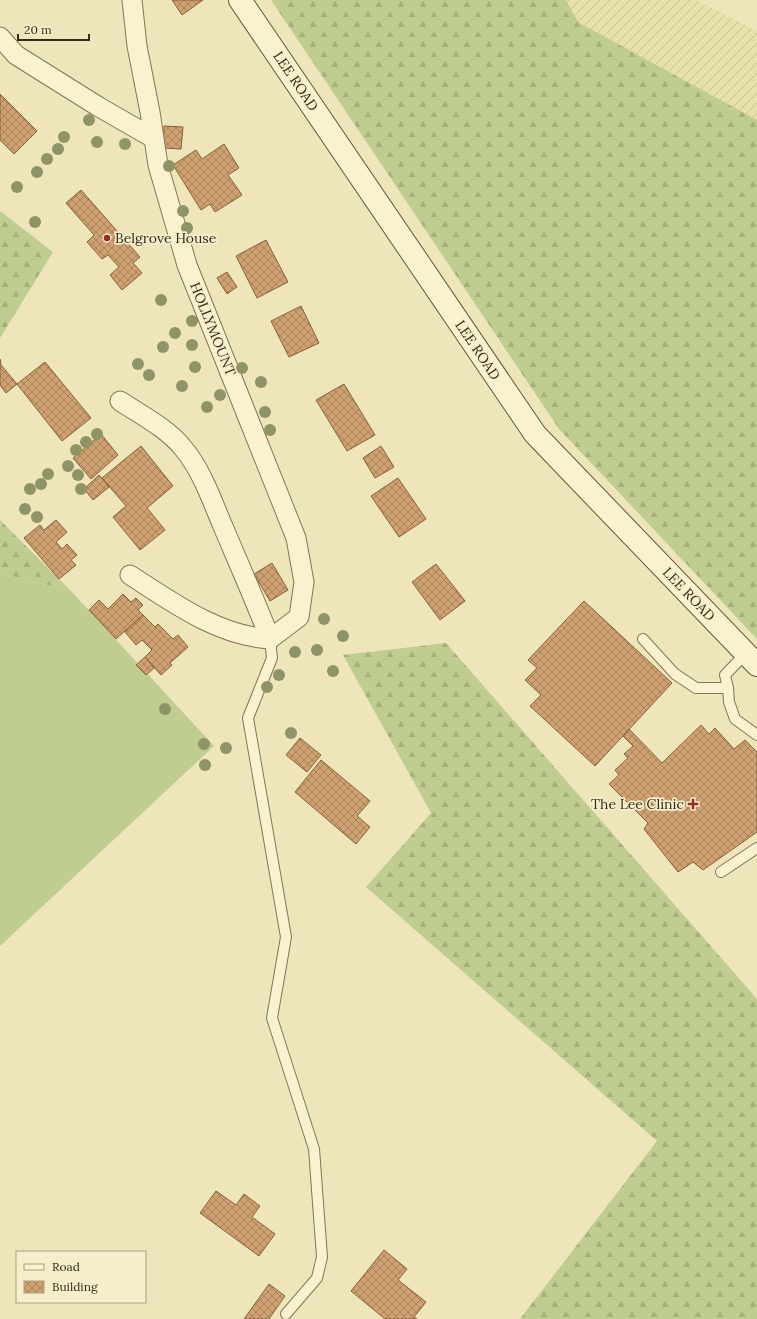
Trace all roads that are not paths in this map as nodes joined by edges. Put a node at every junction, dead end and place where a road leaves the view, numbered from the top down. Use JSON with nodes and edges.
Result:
{"nodes":[{"id":1,"x":132,"y":0,"type":"edge"},
{"id":2,"x":240,"y":0,"type":"edge"},
{"id":3,"x":0,"y":37,"type":"edge"},
{"id":4,"x":153,"y":138,"type":"junction"},
{"id":5,"x":120,"y":401,"type":"dead end"},
{"id":6,"x":130,"y":575,"type":"dead end"},
{"id":7,"x":270,"y":639,"type":"junction"},
{"id":8,"x":643,"y":639,"type":"dead end"},
{"id":9,"x":752,"y":659,"type":"edge"},
{"id":10,"x":728,"y":688,"type":"junction"},
{"id":11,"x":757,"y":735,"type":"edge"},
{"id":12,"x":757,"y":848,"type":"edge"},
{"id":13,"x":720,"y":872,"type":"dead end"},
{"id":14,"x":286,"y":1314,"type":"dead end"}],
"edges":[{"from":1,"to":4,"type":"street","name":"HOLLYMOUNT"},
{"from":2,"to":9,"type":"street","name":"LEE ROAD"},
{"from":3,"to":4,"type":"street"},
{"from":4,"to":7,"type":"street","name":"HOLLYMOUNT"},
{"from":5,"to":7,"type":"street"},
{"from":6,"to":7,"type":"street"},
{"from":7,"to":14,"type":"lane"},
{"from":8,"to":10,"type":"lane"},
{"from":9,"to":10,"type":"lane"},
{"from":10,"to":11,"type":"lane"},
{"from":12,"to":13,"type":"lane"}]}
